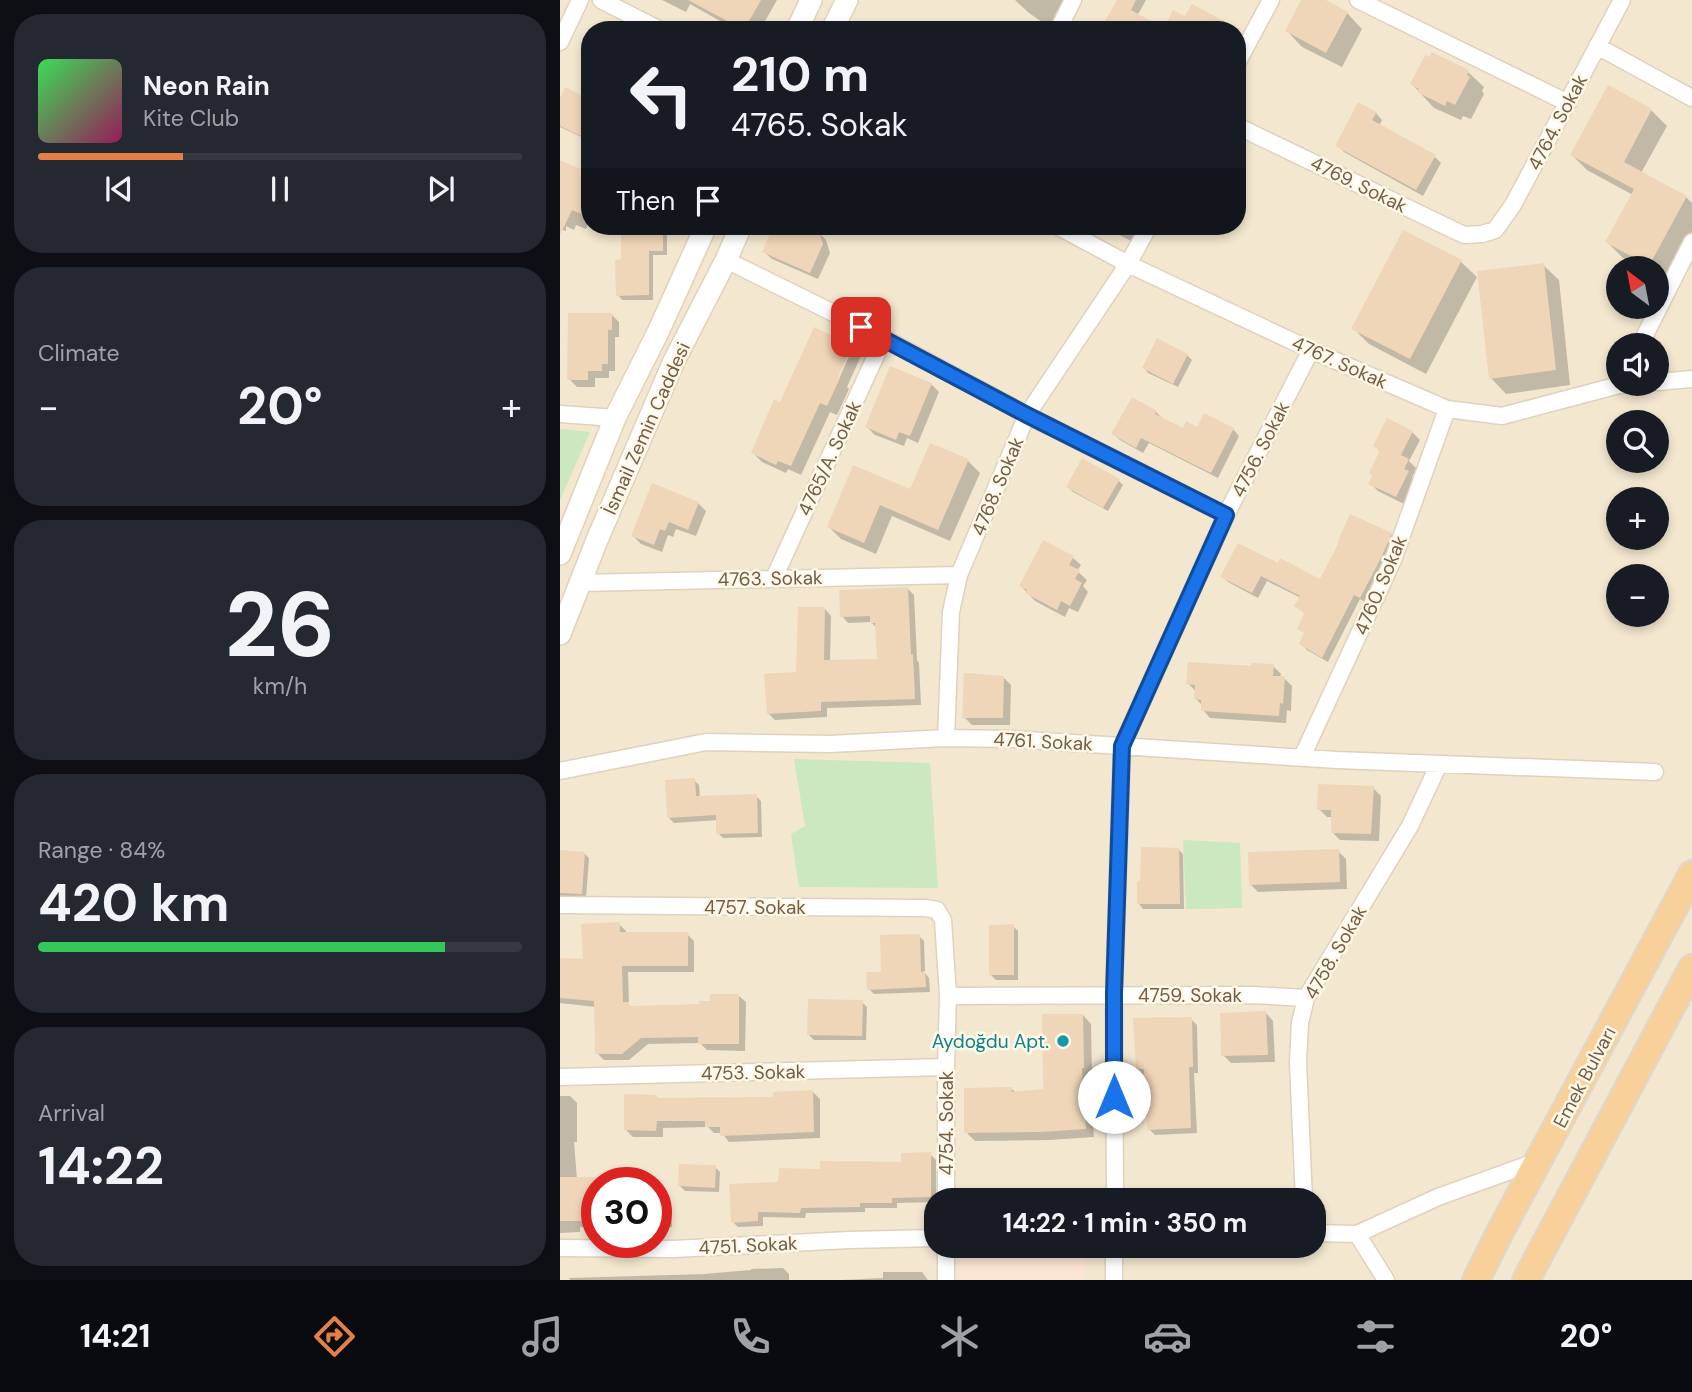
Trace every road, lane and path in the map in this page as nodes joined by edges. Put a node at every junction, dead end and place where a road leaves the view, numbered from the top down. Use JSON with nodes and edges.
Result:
{"nodes":[{"id":1,"x":580,"y":0,"type":"edge"},
{"id":2,"x":601,"y":0,"type":"edge"},
{"id":3,"x":811,"y":0,"type":"edge"},
{"id":4,"x":847,"y":0,"type":"edge"},
{"id":5,"x":1073,"y":0,"type":"edge"},
{"id":6,"x":1271,"y":0,"type":"edge"},
{"id":7,"x":1358,"y":0,"type":"edge"},
{"id":8,"x":1622,"y":0,"type":"edge"},
{"id":9,"x":642,"y":21,"type":"edge"},
{"id":10,"x":801,"y":21,"type":"edge"},
{"id":11,"x":836,"y":21,"type":"edge"},
{"id":12,"x":1062,"y":21,"type":"edge"},
{"id":13,"x":560,"y":42,"type":"edge"},
{"id":14,"x":1246,"y":46,"type":"edge"},
{"id":15,"x":1597,"y":46,"type":"junction"},
{"id":16,"x":1692,"y":97,"type":"edge"},
{"id":17,"x":1568,"y":103,"type":"junction"},
{"id":18,"x":1246,"y":130,"type":"edge"},
{"id":19,"x":1482,"y":234,"type":"joint"},
{"id":20,"x":702,"y":235,"type":"edge"},
{"id":21,"x":737,"y":235,"type":"edge"},
{"id":22,"x":1074,"y":235,"type":"edge"},
{"id":23,"x":1144,"y":235,"type":"edge"},
{"id":24,"x":1692,"y":242,"type":"edge"},
{"id":25,"x":726,"y":260,"type":"junction"},
{"id":26,"x":1128,"y":264,"type":"junction"},
{"id":27,"x":1646,"y":333,"type":"edge"},
{"id":28,"x":884,"y":338,"type":"junction"},
{"id":29,"x":1311,"y":350,"type":"junction"},
{"id":30,"x":1692,"y":379,"type":"edge"},
{"id":31,"x":1669,"y":381,"type":"edge"},
{"id":32,"x":1606,"y":388,"type":"edge"},
{"id":33,"x":1447,"y":409,"type":"junction"},
{"id":34,"x":560,"y":414,"type":"edge"},
{"id":35,"x":1027,"y":415,"type":"junction"},
{"id":36,"x":615,"y":418,"type":"junction"},
{"id":37,"x":1226,"y":515,"type":"junction"},
{"id":38,"x":560,"y":554,"type":"edge"},
{"id":39,"x":959,"y":575,"type":"junction"},
{"id":40,"x":774,"y":578,"type":"junction"},
{"id":41,"x":580,"y":583,"type":"junction"},
{"id":42,"x":560,"y":634,"type":"edge"},
{"id":43,"x":946,"y":738,"type":"junction"},
{"id":44,"x":1122,"y":746,"type":"junction"},
{"id":45,"x":1302,"y":757,"type":"junction"},
{"id":46,"x":1439,"y":764,"type":"junction"},
{"id":47,"x":560,"y":771,"type":"edge"},
{"id":48,"x":1655,"y":772,"type":"dead end"},
{"id":49,"x":1692,"y":874,"type":"edge"},
{"id":50,"x":560,"y":905,"type":"edge"},
{"id":51,"x":943,"y":920,"type":"joint"},
{"id":52,"x":1692,"y":968,"type":"edge"},
{"id":53,"x":1114,"y":994,"type":"junction"},
{"id":54,"x":948,"y":996,"type":"junction"},
{"id":55,"x":1306,"y":998,"type":"junction"},
{"id":56,"x":946,"y":1067,"type":"junction"},
{"id":57,"x":560,"y":1077,"type":"edge"},
{"id":58,"x":1538,"y":1161,"type":"junction"},
{"id":59,"x":946,"y":1188,"type":"edge"},
{"id":60,"x":1115,"y":1188,"type":"edge"},
{"id":61,"x":1303,"y":1188,"type":"edge"},
{"id":62,"x":1326,"y":1233,"type":"edge"},
{"id":63,"x":1357,"y":1234,"type":"junction"},
{"id":64,"x":924,"y":1238,"type":"edge"},
{"id":65,"x":560,"y":1248,"type":"edge"},
{"id":66,"x":946,"y":1258,"type":"edge"},
{"id":67,"x":1114,"y":1258,"type":"edge"},
{"id":68,"x":947,"y":1280,"type":"edge"},
{"id":69,"x":1114,"y":1280,"type":"edge"},
{"id":70,"x":1386,"y":1280,"type":"edge"},
{"id":71,"x":1476,"y":1280,"type":"edge"},
{"id":72,"x":1526,"y":1280,"type":"edge"}],
"edges":[{"from":1,"to":13,"type":"street"},
{"from":2,"to":9,"type":"street"},
{"from":3,"to":10,"type":"main road"},
{"from":4,"to":11,"type":"main road"},
{"from":5,"to":12,"type":"street"},
{"from":6,"to":14,"type":"street"},
{"from":7,"to":17,"type":"street"},
{"from":8,"to":15,"type":"street","name":"4764. Sokak"},
{"from":15,"to":16,"type":"street"},
{"from":15,"to":17,"type":"street","name":"4764. Sokak"},
{"from":17,"to":19,"type":"street","name":"4764. Sokak"},
{"from":18,"to":19,"type":"street","name":"4769. Sokak"},
{"from":20,"to":36,"type":"main road","name":"İsmail Zemin Caddesi"},
{"from":21,"to":25,"type":"main road","name":"İsmail Zemin Caddesi"},
{"from":22,"to":26,"type":"street","name":"4767. Sokak"},
{"from":23,"to":26,"type":"street","name":"4768. Sokak"},
{"from":24,"to":27,"type":"street"},
{"from":25,"to":28,"type":"street"},
{"from":25,"to":41,"type":"main road","name":"İsmail Zemin Caddesi"},
{"from":26,"to":29,"type":"street","name":"4767. Sokak"},
{"from":26,"to":35,"type":"street","name":"4768. Sokak"},
{"from":28,"to":35,"type":"street"},
{"from":28,"to":40,"type":"street","name":"4765/A. Sokak"},
{"from":29,"to":33,"type":"street","name":"4767. Sokak"},
{"from":29,"to":37,"type":"street","name":"4756. Sokak"},
{"from":30,"to":31,"type":"street"},
{"from":32,"to":33,"type":"street","name":"4767. Sokak"},
{"from":33,"to":45,"type":"street","name":"4760. Sokak"},
{"from":34,"to":36,"type":"street"},
{"from":35,"to":37,"type":"street"},
{"from":35,"to":39,"type":"street","name":"4768. Sokak"},
{"from":36,"to":38,"type":"main road","name":"İsmail Zemin Caddesi"},
{"from":37,"to":44,"type":"street","name":"4756. Sokak"},
{"from":39,"to":40,"type":"street","name":"4763. Sokak"},
{"from":39,"to":43,"type":"street","name":"4768. Sokak"},
{"from":40,"to":41,"type":"street","name":"4763. Sokak"},
{"from":41,"to":42,"type":"main road","name":"İsmail Zemin Caddesi"},
{"from":43,"to":44,"type":"street","name":"4761. Sokak"},
{"from":43,"to":47,"type":"street","name":"4761. Sokak"},
{"from":44,"to":45,"type":"street","name":"4761. Sokak"},
{"from":44,"to":53,"type":"street","name":"4756. Sokak"},
{"from":45,"to":46,"type":"street","name":"4761. Sokak"},
{"from":46,"to":48,"type":"street","name":"4761. Sokak"},
{"from":46,"to":55,"type":"street","name":"4758. Sokak"},
{"from":49,"to":58,"type":"highway","name":"Emek Bulvarı"},
{"from":50,"to":51,"type":"street","name":"4757. Sokak"},
{"from":51,"to":54,"type":"street","name":"4754. Sokak"},
{"from":52,"to":72,"type":"highway"},
{"from":53,"to":54,"type":"street","name":"4759. Sokak"},
{"from":53,"to":55,"type":"street","name":"4759. Sokak"},
{"from":53,"to":60,"type":"street","name":"4756. Sokak"},
{"from":54,"to":56,"type":"street","name":"4754. Sokak"},
{"from":55,"to":61,"type":"street","name":"4758. Sokak"},
{"from":56,"to":57,"type":"street","name":"4753. Sokak"},
{"from":56,"to":59,"type":"street","name":"4754. Sokak"},
{"from":58,"to":63,"type":"street"},
{"from":58,"to":71,"type":"highway","name":"Emek Bulvarı"},
{"from":62,"to":63,"type":"street"},
{"from":63,"to":70,"type":"street"},
{"from":64,"to":65,"type":"street","name":"4751. Sokak"},
{"from":66,"to":68,"type":"street"},
{"from":67,"to":69,"type":"street"}]}
